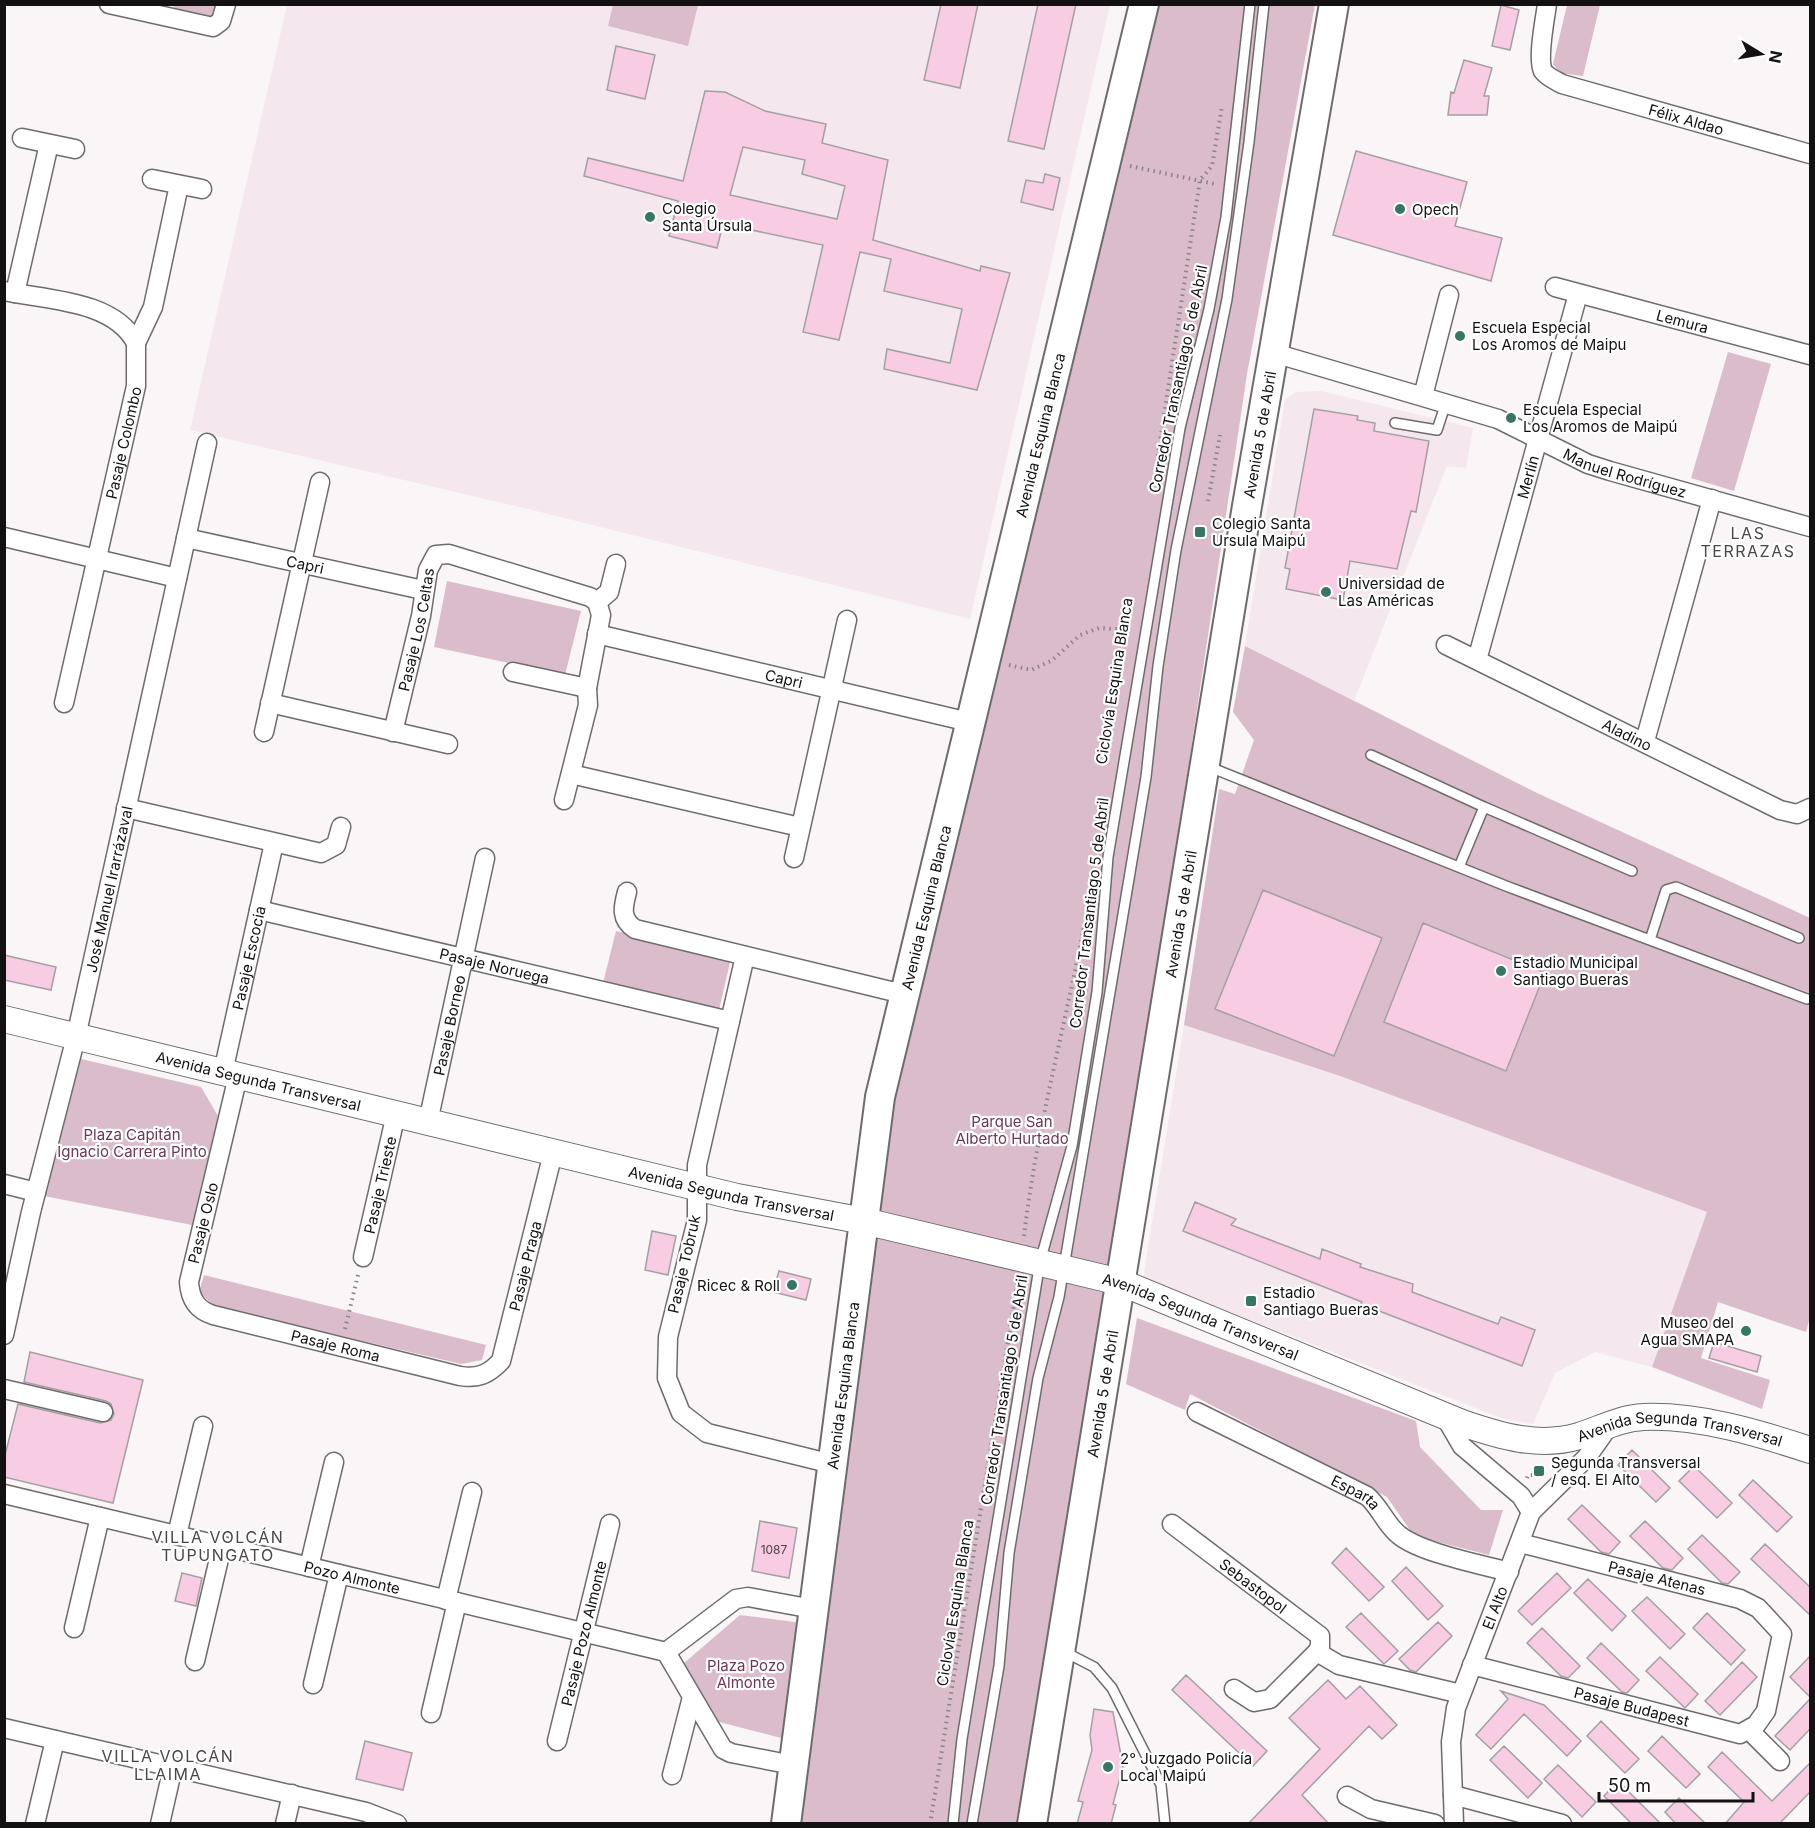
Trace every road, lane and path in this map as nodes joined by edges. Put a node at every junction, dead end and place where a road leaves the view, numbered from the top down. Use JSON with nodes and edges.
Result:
{"nodes":[{"id":1,"x":109,"y":4,"type":"edge"},
{"id":2,"x":226,"y":4,"type":"edge"},
{"id":3,"x":1144,"y":4,"type":"edge"},
{"id":4,"x":1250,"y":4,"type":"edge"},
{"id":5,"x":1264,"y":4,"type":"edge"},
{"id":6,"x":1334,"y":4,"type":"edge"},
{"id":7,"x":1547,"y":4,"type":"edge"},
{"id":8,"x":168,"y":11,"type":"edge"},
{"id":9,"x":1223,"y":97,"type":"dead end"},
{"id":10,"x":22,"y":138,"type":"dead end"},
{"id":11,"x":49,"y":144,"type":"junction"},
{"id":12,"x":75,"y":149,"type":"dead end"},
{"id":13,"x":1109,"y":149,"type":"junction"},
{"id":14,"x":1810,"y":154,"type":"edge"},
{"id":15,"x":152,"y":179,"type":"dead end"},
{"id":16,"x":1200,"y":180,"type":"junction"},
{"id":17,"x":179,"y":185,"type":"junction"},
{"id":18,"x":1231,"y":187,"type":"junction"},
{"id":19,"x":202,"y":189,"type":"dead end"},
{"id":20,"x":1555,"y":287,"type":"dead end"},
{"id":21,"x":10,"y":292,"type":"edge"},
{"id":22,"x":1578,"y":294,"type":"junction"},
{"id":23,"x":1449,"y":295,"type":"dead end"},
{"id":24,"x":136,"y":343,"type":"junction"},
{"id":25,"x":1274,"y":353,"type":"junction"},
{"id":26,"x":1810,"y":355,"type":"edge"},
{"id":27,"x":1423,"y":396,"type":"junction"},
{"id":28,"x":1446,"y":403,"type":"junction"},
{"id":29,"x":1395,"y":423,"type":"dead end"},
{"id":30,"x":1220,"y":435,"type":"dead end"},
{"id":31,"x":1538,"y":440,"type":"junction"},
{"id":32,"x":207,"y":443,"type":"dead end"},
{"id":33,"x":1156,"y":475,"type":"dead end"},
{"id":34,"x":320,"y":482,"type":"dead end"},
{"id":35,"x":1712,"y":500,"type":"junction"},
{"id":36,"x":1208,"y":501,"type":"dead end"},
{"id":37,"x":1810,"y":527,"type":"edge"},
{"id":38,"x":4,"y":537,"type":"edge"},
{"id":39,"x":186,"y":538,"type":"junction"},
{"id":40,"x":97,"y":559,"type":"junction"},
{"id":41,"x":302,"y":563,"type":"junction"},
{"id":42,"x":616,"y":564,"type":"dead end"},
{"id":43,"x":177,"y":578,"type":"junction"},
{"id":44,"x":423,"y":590,"type":"junction"},
{"id":45,"x":597,"y":602,"type":"junction"},
{"id":46,"x":847,"y":620,"type":"dead end"},
{"id":47,"x":597,"y":634,"type":"junction"},
{"id":48,"x":1134,"y":641,"type":"dead end"},
{"id":49,"x":1446,"y":645,"type":"dead end"},
{"id":50,"x":984,"y":660,"type":"junction"},
{"id":51,"x":1477,"y":660,"type":"junction"},
{"id":52,"x":513,"y":672,"type":"dead end"},
{"id":53,"x":587,"y":688,"type":"junction"},
{"id":54,"x":831,"y":689,"type":"junction"},
{"id":55,"x":64,"y":703,"type":"dead end"},
{"id":56,"x":270,"y":703,"type":"junction"},
{"id":57,"x":969,"y":722,"type":"junction"},
{"id":58,"x":264,"y":732,"type":"dead end"},
{"id":59,"x":393,"y":732,"type":"junction"},
{"id":60,"x":1645,"y":741,"type":"junction"},
{"id":61,"x":448,"y":744,"type":"dead end"},
{"id":62,"x":1371,"y":755,"type":"dead end"},
{"id":63,"x":1205,"y":765,"type":"junction"},
{"id":64,"x":571,"y":774,"type":"junction"},
{"id":65,"x":564,"y":800,"type":"dead end"},
{"id":66,"x":1484,"y":807,"type":"junction"},
{"id":67,"x":126,"y":808,"type":"junction"},
{"id":68,"x":1810,"y":808,"type":"edge"},
{"id":69,"x":341,"y":827,"type":"dead end"},
{"id":70,"x":800,"y":827,"type":"junction"},
{"id":71,"x":274,"y":843,"type":"junction"},
{"id":72,"x":484,"y":858,"type":"dead end"},
{"id":73,"x":794,"y":858,"type":"dead end"},
{"id":74,"x":1459,"y":867,"type":"junction"},
{"id":75,"x":1632,"y":871,"type":"dead end"},
{"id":76,"x":627,"y":892,"type":"dead end"},
{"id":77,"x":1088,"y":904,"type":"dead end"},
{"id":78,"x":259,"y":910,"type":"junction"},
{"id":79,"x":1799,"y":938,"type":"dead end"},
{"id":80,"x":1650,"y":940,"type":"junction"},
{"id":81,"x":745,"y":956,"type":"junction"},
{"id":82,"x":463,"y":958,"type":"junction"},
{"id":83,"x":903,"y":994,"type":"junction"},
{"id":84,"x":1807,"y":999,"type":"dead end"},
{"id":85,"x":4,"y":1019,"type":"edge"},
{"id":86,"x":730,"y":1021,"type":"junction"},
{"id":87,"x":76,"y":1037,"type":"junction"},
{"id":88,"x":230,"y":1074,"type":"junction"},
{"id":89,"x":396,"y":1114,"type":"junction"},
{"id":90,"x":428,"y":1122,"type":"junction"},
{"id":91,"x":553,"y":1153,"type":"junction"},
{"id":92,"x":4,"y":1184,"type":"edge"},
{"id":93,"x":699,"y":1188,"type":"junction"},
{"id":94,"x":36,"y":1192,"type":"junction"},
{"id":95,"x":864,"y":1221,"type":"junction"},
{"id":96,"x":363,"y":1257,"type":"joint"},
{"id":97,"x":1042,"y":1263,"type":"junction"},
{"id":98,"x":1120,"y":1282,"type":"junction"},
{"id":99,"x":192,"y":1299,"type":"joint"},
{"id":100,"x":4,"y":1335,"type":"edge"},
{"id":101,"x":340,"y":1346,"type":"junction"},
{"id":102,"x":486,"y":1374,"type":"joint"},
{"id":103,"x":4,"y":1389,"type":"edge"},
{"id":104,"x":103,"y":1412,"type":"dead end"},
{"id":105,"x":1197,"y":1412,"type":"dead end"},
{"id":106,"x":1444,"y":1415,"type":"junction"},
{"id":107,"x":1611,"y":1423,"type":"junction"},
{"id":108,"x":203,"y":1426,"type":"dead end"},
{"id":109,"x":1810,"y":1450,"type":"edge"},
{"id":110,"x":334,"y":1462,"type":"dead end"},
{"id":111,"x":832,"y":1464,"type":"junction"},
{"id":112,"x":472,"y":1492,"type":"dead end"},
{"id":113,"x":4,"y":1494,"type":"edge"},
{"id":114,"x":1531,"y":1512,"type":"junction"},
{"id":115,"x":100,"y":1516,"type":"junction"},
{"id":116,"x":610,"y":1524,"type":"dead end"},
{"id":117,"x":1172,"y":1524,"type":"dead end"},
{"id":118,"x":177,"y":1535,"type":"junction"},
{"id":119,"x":1520,"y":1543,"type":"junction"},
{"id":120,"x":222,"y":1546,"type":"junction"},
{"id":121,"x":309,"y":1567,"type":"junction"},
{"id":122,"x":1509,"y":1572,"type":"junction"},
{"id":123,"x":339,"y":1574,"type":"junction"},
{"id":124,"x":451,"y":1601,"type":"junction"},
{"id":125,"x":813,"y":1609,"type":"junction"},
{"id":126,"x":74,"y":1628,"type":"dead end"},
{"id":127,"x":583,"y":1632,"type":"junction"},
{"id":128,"x":1061,"y":1650,"type":"junction"},
{"id":129,"x":666,"y":1652,"type":"junction"},
{"id":130,"x":1317,"y":1652,"type":"junction"},
{"id":131,"x":195,"y":1661,"type":"dead end"},
{"id":132,"x":1472,"y":1665,"type":"junction"},
{"id":133,"x":313,"y":1684,"type":"dead end"},
{"id":134,"x":1234,"y":1689,"type":"dead end"},
{"id":135,"x":1461,"y":1694,"type":"junction"},
{"id":136,"x":692,"y":1696,"type":"junction"},
{"id":137,"x":431,"y":1713,"type":"dead end"},
{"id":138,"x":4,"y":1728,"type":"edge"},
{"id":139,"x":1749,"y":1730,"type":"junction"},
{"id":140,"x":54,"y":1740,"type":"junction"},
{"id":141,"x":557,"y":1741,"type":"dead end"},
{"id":142,"x":1780,"y":1761,"type":"dead end"},
{"id":143,"x":793,"y":1764,"type":"junction"},
{"id":144,"x":173,"y":1767,"type":"junction"},
{"id":145,"x":672,"y":1775,"type":"dead end"},
{"id":146,"x":292,"y":1794,"type":"junction"},
{"id":147,"x":1453,"y":1795,"type":"junction"},
{"id":148,"x":1347,"y":1796,"type":"dead end"},
{"id":149,"x":35,"y":1824,"type":"edge"},
{"id":150,"x":160,"y":1824,"type":"edge"},
{"id":151,"x":285,"y":1824,"type":"edge"},
{"id":152,"x":397,"y":1824,"type":"edge"},
{"id":153,"x":786,"y":1824,"type":"edge"},
{"id":154,"x":930,"y":1824,"type":"edge"},
{"id":155,"x":953,"y":1824,"type":"edge"},
{"id":156,"x":972,"y":1824,"type":"edge"},
{"id":157,"x":1032,"y":1824,"type":"edge"},
{"id":158,"x":1165,"y":1824,"type":"edge"},
{"id":159,"x":1435,"y":1824,"type":"edge"},
{"id":160,"x":1454,"y":1824,"type":"edge"},
{"id":161,"x":1562,"y":1824,"type":"edge"}],
"edges":[{"from":1,"to":8,"type":"street"},
{"from":2,"to":8,"type":"street"},
{"from":3,"to":13,"type":"main road","name":"Avenida Esquina Blanca"},
{"from":4,"to":18,"type":"lane","name":"Corredor Transantiago 5 de Abril"},
{"from":5,"to":97,"type":"lane","name":"Corredor Transantiago 5 de Abril"},
{"from":6,"to":25,"type":"main road","name":"Avenida 5 de Abril"},
{"from":7,"to":14,"type":"street","name":"Félix Aldao"},
{"from":9,"to":16,"type":"path"},
{"from":10,"to":11,"type":"street"},
{"from":11,"to":12,"type":"street"},
{"from":11,"to":21,"type":"street"},
{"from":13,"to":16,"type":"path"},
{"from":13,"to":50,"type":"main road","name":"Avenida Esquina Blanca"},
{"from":15,"to":17,"type":"street"},
{"from":16,"to":18,"type":"path"},
{"from":16,"to":33,"type":"path"},
{"from":17,"to":19,"type":"street"},
{"from":17,"to":24,"type":"street","name":"Pasaje Colombo"},
{"from":18,"to":97,"type":"lane","name":"Corredor Transantiago 5 de Abril"},
{"from":20,"to":22,"type":"street","name":"Lemura"},
{"from":21,"to":24,"type":"street"},
{"from":22,"to":26,"type":"street","name":"Lemura"},
{"from":22,"to":31,"type":"street","name":"Merlín"},
{"from":23,"to":27,"type":"street"},
{"from":24,"to":40,"type":"street","name":"Pasaje Colombo"},
{"from":25,"to":27,"type":"street","name":"Manuel Rodríguez"},
{"from":25,"to":63,"type":"main road","name":"Avenida 5 de Abril"},
{"from":27,"to":28,"type":"street","name":"Manuel Rodríguez"},
{"from":28,"to":29,"type":"lane"},
{"from":28,"to":31,"type":"street","name":"Manuel Rodríguez"},
{"from":30,"to":36,"type":"path"},
{"from":31,"to":35,"type":"street","name":"Manuel Rodríguez"},
{"from":31,"to":51,"type":"street","name":"Merlín"},
{"from":32,"to":39,"type":"street","name":"José Manuel Irarrázaval"},
{"from":34,"to":41,"type":"street"},
{"from":35,"to":37,"type":"street","name":"Manuel Rodríguez"},
{"from":35,"to":60,"type":"street"},
{"from":38,"to":40,"type":"street"},
{"from":39,"to":41,"type":"street","name":"Capri"},
{"from":39,"to":43,"type":"street","name":"José Manuel Irarrázaval"},
{"from":40,"to":43,"type":"street"},
{"from":40,"to":55,"type":"street","name":"Pasaje Colombo"},
{"from":41,"to":44,"type":"street","name":"Capri"},
{"from":41,"to":56,"type":"street"},
{"from":42,"to":45,"type":"street"},
{"from":43,"to":67,"type":"street","name":"José Manuel Irarrázaval"},
{"from":44,"to":45,"type":"street","name":"Pasaje Los Celtas"},
{"from":44,"to":59,"type":"street","name":"Pasaje Los Celtas"},
{"from":45,"to":47,"type":"street"},
{"from":46,"to":54,"type":"street"},
{"from":47,"to":53,"type":"street"},
{"from":47,"to":54,"type":"street","name":"Capri"},
{"from":48,"to":50,"type":"path","name":"Ciclovía Esquina Blanca"},
{"from":49,"to":51,"type":"street","name":"Aladino"},
{"from":50,"to":57,"type":"main road","name":"Avenida Esquina Blanca"},
{"from":51,"to":60,"type":"street","name":"Aladino"},
{"from":52,"to":53,"type":"street"},
{"from":53,"to":64,"type":"street"},
{"from":54,"to":57,"type":"street","name":"Capri"},
{"from":54,"to":70,"type":"street"},
{"from":56,"to":58,"type":"street"},
{"from":56,"to":59,"type":"street"},
{"from":57,"to":83,"type":"main road","name":"Avenida Esquina Blanca"},
{"from":59,"to":61,"type":"street"},
{"from":60,"to":68,"type":"street","name":"Aladino"},
{"from":62,"to":66,"type":"lane"},
{"from":63,"to":74,"type":"lane"},
{"from":63,"to":98,"type":"main road","name":"Avenida 5 de Abril"},
{"from":64,"to":65,"type":"street"},
{"from":64,"to":70,"type":"street"},
{"from":66,"to":74,"type":"lane"},
{"from":66,"to":75,"type":"lane"},
{"from":67,"to":71,"type":"street"},
{"from":67,"to":87,"type":"street","name":"José Manuel Irarrázaval"},
{"from":69,"to":71,"type":"street"},
{"from":70,"to":73,"type":"street"},
{"from":71,"to":78,"type":"street","name":"Pasaje Escocia"},
{"from":72,"to":82,"type":"street","name":"Pasaje Borneo"},
{"from":74,"to":80,"type":"lane"},
{"from":76,"to":81,"type":"street"},
{"from":77,"to":97,"type":"path","name":"Ciclovía Esquina Blanca"},
{"from":78,"to":82,"type":"street","name":"Pasaje Noruega"},
{"from":78,"to":88,"type":"street","name":"Pasaje Escocia"},
{"from":79,"to":80,"type":"lane"},
{"from":80,"to":84,"type":"lane"},
{"from":81,"to":83,"type":"street"},
{"from":81,"to":86,"type":"street","name":"Pasaje Tobruk"},
{"from":82,"to":86,"type":"street","name":"Pasaje Noruega"},
{"from":82,"to":90,"type":"street","name":"Pasaje Borneo"},
{"from":83,"to":95,"type":"main road","name":"Avenida Esquina Blanca"},
{"from":85,"to":87,"type":"main road","name":"Avenida Segunda Transversal"},
{"from":86,"to":93,"type":"street","name":"Pasaje Tobruk"},
{"from":87,"to":88,"type":"main road","name":"Avenida Segunda Transversal"},
{"from":87,"to":94,"type":"street","name":"José Manuel Irarrázaval"},
{"from":88,"to":89,"type":"main road","name":"Avenida Segunda Transversal"},
{"from":88,"to":99,"type":"street","name":"Pasaje Oslo"},
{"from":89,"to":90,"type":"main road","name":"Avenida Segunda Transversal"},
{"from":89,"to":96,"type":"street","name":"Pasaje Trieste"},
{"from":90,"to":91,"type":"main road","name":"Avenida Segunda Transversal"},
{"from":91,"to":93,"type":"main road","name":"Avenida Segunda Transversal"},
{"from":91,"to":102,"type":"street","name":"Pasaje Praga"},
{"from":92,"to":94,"type":"street"},
{"from":93,"to":95,"type":"main road","name":"Avenida Segunda Transversal"},
{"from":93,"to":111,"type":"street","name":"Pasaje Tobruk"},
{"from":94,"to":100,"type":"street","name":"José Manuel Irarrázaval"},
{"from":95,"to":97,"type":"main road","name":"Avenida Segunda Transversal"},
{"from":95,"to":111,"type":"main road","name":"Avenida Esquina Blanca"},
{"from":96,"to":101,"type":"path"},
{"from":97,"to":98,"type":"main road","name":"Avenida Segunda Transversal"},
{"from":97,"to":154,"type":"path","name":"Ciclovía Esquina Blanca"},
{"from":97,"to":155,"type":"lane","name":"Corredor Transantiago 5 de Abril"},
{"from":97,"to":156,"type":"lane","name":"Corredor Transantiago 5 de Abril"},
{"from":98,"to":106,"type":"main road","name":"Avenida Segunda Transversal"},
{"from":98,"to":128,"type":"main road","name":"Avenida 5 de Abril"},
{"from":99,"to":101,"type":"street","name":"Pasaje Roma"},
{"from":101,"to":102,"type":"street","name":"Pasaje Roma"},
{"from":103,"to":104,"type":"street"},
{"from":105,"to":122,"type":"street","name":"Esparta"},
{"from":106,"to":107,"type":"main road","name":"Avenida Segunda Transversal"},
{"from":106,"to":114,"type":"street"},
{"from":107,"to":109,"type":"main road","name":"Avenida Segunda Transversal"},
{"from":107,"to":114,"type":"street","name":"El Alto"},
{"from":108,"to":118,"type":"street"},
{"from":110,"to":121,"type":"street"},
{"from":111,"to":125,"type":"main road","name":"Avenida Esquina Blanca"},
{"from":112,"to":124,"type":"street"},
{"from":113,"to":115,"type":"street","name":"Pozo Almonte"},
{"from":114,"to":119,"type":"street","name":"El Alto"},
{"from":115,"to":118,"type":"street","name":"Pozo Almonte"},
{"from":115,"to":126,"type":"street"},
{"from":116,"to":127,"type":"street","name":"Pasaje Pozo Almonte"},
{"from":117,"to":130,"type":"street","name":"Sebastopol"},
{"from":118,"to":120,"type":"street","name":"Pozo Almonte"},
{"from":119,"to":122,"type":"street","name":"El Alto"},
{"from":119,"to":139,"type":"street","name":"Pasaje Atenas"},
{"from":120,"to":121,"type":"street","name":"Pozo Almonte"},
{"from":120,"to":131,"type":"street"},
{"from":121,"to":123,"type":"street","name":"Pozo Almonte"},
{"from":122,"to":132,"type":"street","name":"El Alto"},
{"from":123,"to":124,"type":"street","name":"Pozo Almonte"},
{"from":123,"to":133,"type":"street"},
{"from":124,"to":127,"type":"street","name":"Pozo Almonte"},
{"from":124,"to":137,"type":"street"},
{"from":125,"to":129,"type":"street"},
{"from":125,"to":143,"type":"main road","name":"Avenida Esquina Blanca"},
{"from":127,"to":129,"type":"street","name":"Pozo Almonte"},
{"from":127,"to":141,"type":"street","name":"Pasaje Pozo Almonte"},
{"from":128,"to":157,"type":"main road","name":"Avenida 5 de Abril"},
{"from":128,"to":158,"type":"lane"},
{"from":129,"to":136,"type":"street"},
{"from":130,"to":134,"type":"street"},
{"from":130,"to":135,"type":"street"},
{"from":132,"to":135,"type":"street","name":"El Alto"},
{"from":132,"to":139,"type":"street","name":"Pasaje Budapest"},
{"from":135,"to":147,"type":"street","name":"El Alto"},
{"from":136,"to":143,"type":"street"},
{"from":136,"to":145,"type":"street"},
{"from":138,"to":140,"type":"street"},
{"from":139,"to":142,"type":"street"},
{"from":140,"to":144,"type":"street"},
{"from":140,"to":149,"type":"street"},
{"from":143,"to":153,"type":"main road","name":"Avenida Esquina Blanca"},
{"from":144,"to":146,"type":"street"},
{"from":144,"to":150,"type":"street"},
{"from":146,"to":151,"type":"street"},
{"from":146,"to":152,"type":"street"},
{"from":147,"to":160,"type":"street","name":"El Alto"},
{"from":147,"to":161,"type":"street"},
{"from":148,"to":159,"type":"street"}]}
